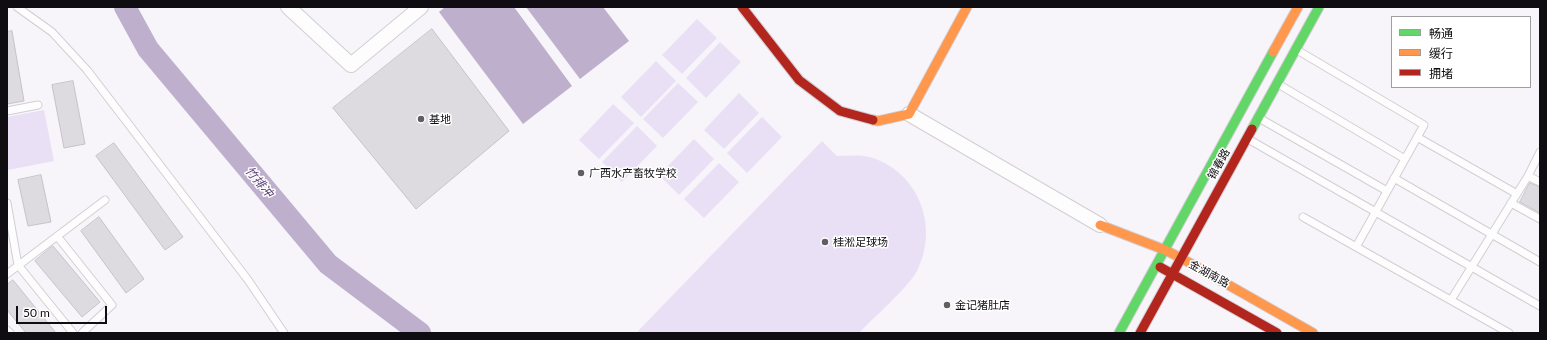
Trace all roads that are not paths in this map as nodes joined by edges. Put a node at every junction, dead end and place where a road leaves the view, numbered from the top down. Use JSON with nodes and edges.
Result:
{"nodes":[{"id":1,"x":17,"y":7,"type":"edge"},
{"id":2,"x":288,"y":7,"type":"edge"},
{"id":3,"x":421,"y":7,"type":"edge"},
{"id":4,"x":742,"y":7,"type":"edge"},
{"id":5,"x":967,"y":7,"type":"edge"},
{"id":6,"x":1298,"y":7,"type":"edge"},
{"id":7,"x":1319,"y":7,"type":"edge"},
{"id":8,"x":1296,"y":49,"type":"junction"},
{"id":9,"x":1277,"y":84,"type":"junction"},
{"id":10,"x":38,"y":104,"type":"dead end"},
{"id":11,"x":7,"y":111,"type":"edge"},
{"id":12,"x":909,"y":114,"type":"junction"},
{"id":13,"x":1258,"y":117,"type":"junction"},
{"id":14,"x":1417,"y":137,"type":"junction"},
{"id":15,"x":1247,"y":138,"type":"junction"},
{"id":16,"x":1540,"y":152,"type":"edge"},
{"id":17,"x":1405,"y":159,"type":"junction"},
{"id":18,"x":1528,"y":176,"type":"junction"},
{"id":19,"x":1394,"y":178,"type":"junction"},
{"id":20,"x":1540,"y":182,"type":"edge"},
{"id":21,"x":1387,"y":191,"type":"junction"},
{"id":22,"x":1517,"y":194,"type":"junction"},
{"id":23,"x":105,"y":200,"type":"dead end"},
{"id":24,"x":7,"y":203,"type":"edge"},
{"id":25,"x":1511,"y":203,"type":"junction"},
{"id":26,"x":1375,"y":212,"type":"junction"},
{"id":27,"x":1304,"y":217,"type":"dead end"},
{"id":28,"x":1540,"y":219,"type":"edge"},
{"id":29,"x":1100,"y":225,"type":"junction"},
{"id":30,"x":1492,"y":235,"type":"junction"},
{"id":31,"x":57,"y":236,"type":"junction"},
{"id":32,"x":1131,"y":247,"type":"dead end"},
{"id":33,"x":1356,"y":247,"type":"junction"},
{"id":34,"x":1164,"y":250,"type":"junction"},
{"id":35,"x":1181,"y":258,"type":"junction"},
{"id":36,"x":1540,"y":262,"type":"edge"},
{"id":37,"x":1153,"y":263,"type":"junction"},
{"id":38,"x":18,"y":265,"type":"junction"},
{"id":39,"x":1472,"y":267,"type":"junction"},
{"id":40,"x":7,"y":274,"type":"edge"},
{"id":41,"x":1172,"y":274,"type":"junction"},
{"id":42,"x":1451,"y":300,"type":"junction"},
{"id":43,"x":1540,"y":306,"type":"edge"},
{"id":44,"x":7,"y":330,"type":"edge"},
{"id":45,"x":10,"y":333,"type":"edge"},
{"id":46,"x":72,"y":333,"type":"edge"},
{"id":47,"x":82,"y":333,"type":"edge"},
{"id":48,"x":284,"y":333,"type":"edge"},
{"id":49,"x":1119,"y":333,"type":"edge"},
{"id":50,"x":1140,"y":333,"type":"edge"},
{"id":51,"x":1277,"y":333,"type":"edge"},
{"id":52,"x":1313,"y":333,"type":"edge"},
{"id":53,"x":1509,"y":333,"type":"edge"}],
"edges":[{"from":1,"to":48,"type":"lane"},
{"from":2,"to":3,"type":"street"},
{"from":4,"to":12,"type":"main road"},
{"from":5,"to":12,"type":"main road"},
{"from":6,"to":34,"type":"main road","name":"锦春路"},
{"from":7,"to":8,"type":"main road","name":"锦春路"},
{"from":8,"to":9,"type":"main road","name":"锦春路"},
{"from":8,"to":14,"type":"lane"},
{"from":9,"to":13,"type":"main road","name":"锦春路"},
{"from":9,"to":17,"type":"lane"},
{"from":10,"to":11,"type":"lane"},
{"from":12,"to":29,"type":"street","name":"金湖南路"},
{"from":13,"to":15,"type":"main road","name":"锦春路"},
{"from":13,"to":21,"type":"lane"},
{"from":14,"to":17,"type":"lane"},
{"from":14,"to":22,"type":"lane"},
{"from":15,"to":26,"type":"lane"},
{"from":15,"to":35,"type":"main road","name":"锦春路"},
{"from":16,"to":18,"type":"lane"},
{"from":17,"to":19,"type":"lane"},
{"from":18,"to":20,"type":"lane"},
{"from":18,"to":22,"type":"lane"},
{"from":19,"to":21,"type":"lane"},
{"from":19,"to":30,"type":"lane"},
{"from":21,"to":26,"type":"lane"},
{"from":22,"to":25,"type":"lane"},
{"from":23,"to":31,"type":"lane"},
{"from":24,"to":38,"type":"lane"},
{"from":25,"to":28,"type":"lane"},
{"from":25,"to":30,"type":"lane"},
{"from":26,"to":33,"type":"lane"},
{"from":26,"to":39,"type":"lane"},
{"from":27,"to":33,"type":"lane"},
{"from":29,"to":32,"type":"main road","name":"金湖南路"},
{"from":29,"to":34,"type":"main road","name":"金湖南路"},
{"from":30,"to":36,"type":"lane"},
{"from":30,"to":39,"type":"lane"},
{"from":31,"to":38,"type":"lane"},
{"from":31,"to":47,"type":"lane"},
{"from":33,"to":42,"type":"lane"},
{"from":34,"to":35,"type":"main road","name":"金湖南路"},
{"from":34,"to":37,"type":"main road","name":"锦春路"},
{"from":35,"to":41,"type":"main road","name":"锦春路"},
{"from":35,"to":52,"type":"main road","name":"金湖南路"},
{"from":37,"to":41,"type":"main road","name":"金湖南路"},
{"from":37,"to":49,"type":"main road","name":"锦春路"},
{"from":38,"to":40,"type":"lane"},
{"from":38,"to":46,"type":"lane"},
{"from":39,"to":42,"type":"lane"},
{"from":39,"to":43,"type":"lane"},
{"from":41,"to":50,"type":"main road","name":"锦春路"},
{"from":41,"to":51,"type":"main road","name":"金湖南路"},
{"from":42,"to":53,"type":"lane"},
{"from":44,"to":45,"type":"lane"}]}
